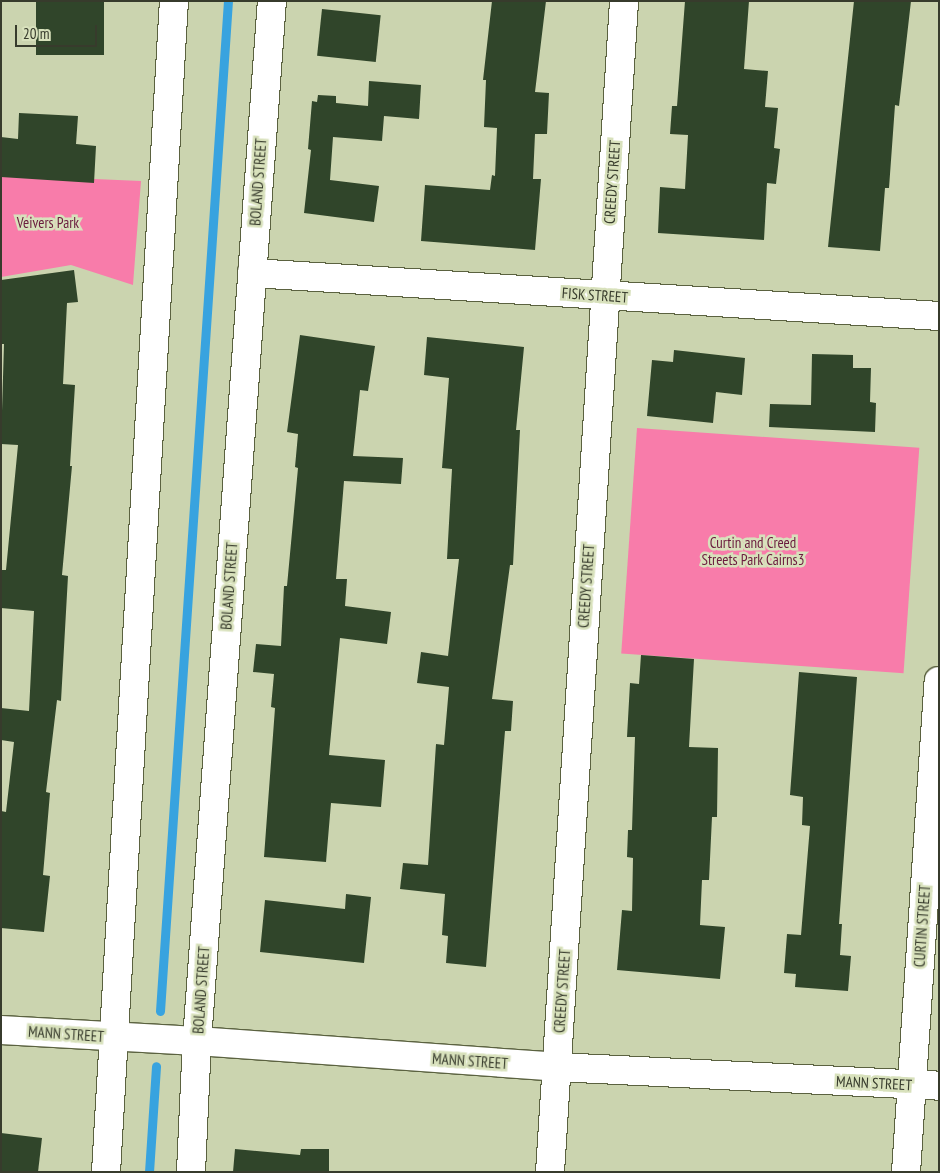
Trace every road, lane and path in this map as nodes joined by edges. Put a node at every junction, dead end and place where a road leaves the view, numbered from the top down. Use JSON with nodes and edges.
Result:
{"nodes":[{"id":1,"x":174,"y":1,"type":"edge"},
{"id":2,"x":272,"y":1,"type":"edge"},
{"id":3,"x":624,"y":1,"type":"edge"},
{"id":4,"x":252,"y":273,"type":"junction"},
{"id":5,"x":604,"y":295,"type":"junction"},
{"id":6,"x":939,"y":316,"type":"edge"},
{"id":7,"x":939,"y":681,"type":"edge"},
{"id":8,"x":1,"y":1030,"type":"edge"},
{"id":9,"x":115,"y":1038,"type":"junction"},
{"id":10,"x":197,"y":1040,"type":"junction"},
{"id":11,"x":557,"y":1068,"type":"junction"},
{"id":12,"x":912,"y":1084,"type":"junction"},
{"id":13,"x":939,"y":1086,"type":"edge"},
{"id":14,"x":106,"y":1172,"type":"edge"},
{"id":15,"x":191,"y":1172,"type":"edge"},
{"id":16,"x":550,"y":1172,"type":"edge"},
{"id":17,"x":906,"y":1172,"type":"edge"}],
"edges":[{"from":1,"to":9,"type":"street"},
{"from":2,"to":4,"type":"street","name":"BOLAND STREET"},
{"from":3,"to":5,"type":"street","name":"CREEDY STREET"},
{"from":4,"to":5,"type":"street","name":"FISK STREET"},
{"from":4,"to":10,"type":"street","name":"BOLAND STREET"},
{"from":5,"to":6,"type":"street","name":"FISK STREET"},
{"from":5,"to":11,"type":"street","name":"CREEDY STREET"},
{"from":7,"to":12,"type":"street","name":"CURTIN STREET"},
{"from":8,"to":9,"type":"street","name":"MANN STREET"},
{"from":9,"to":10,"type":"street","name":"MANN STREET"},
{"from":9,"to":14,"type":"street"},
{"from":10,"to":11,"type":"street","name":"MANN STREET"},
{"from":10,"to":15,"type":"street","name":"BOLAND STREET"},
{"from":11,"to":12,"type":"street","name":"MANN STREET"},
{"from":11,"to":16,"type":"street","name":"CREEDY STREET"},
{"from":12,"to":13,"type":"street","name":"MANN STREET"},
{"from":12,"to":17,"type":"street","name":"CURTIN STREET"}]}
